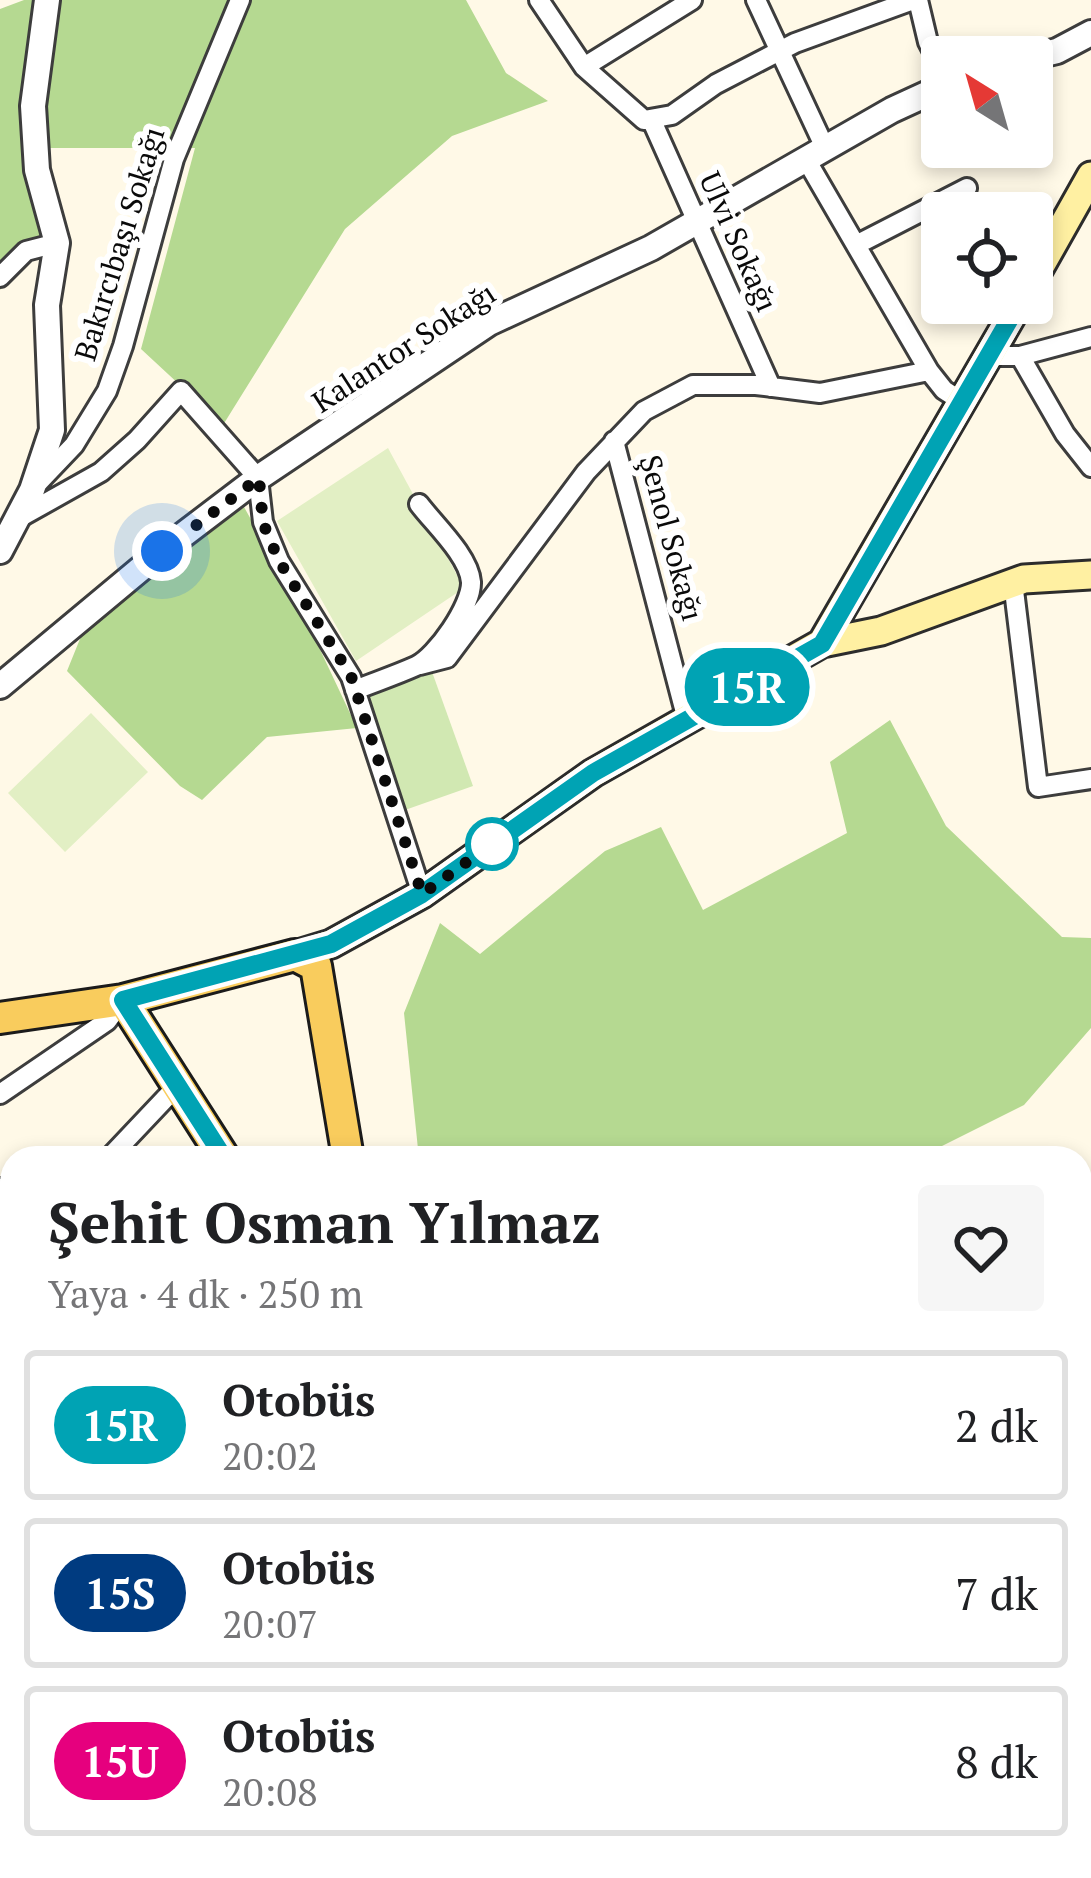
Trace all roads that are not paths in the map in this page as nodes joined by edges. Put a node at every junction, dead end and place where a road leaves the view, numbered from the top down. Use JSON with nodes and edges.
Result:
{"nodes":[{"id":1,"x":47,"y":0,"type":"edge"},
{"id":2,"x":240,"y":0,"type":"edge"},
{"id":3,"x":539,"y":0,"type":"edge"},
{"id":4,"x":692,"y":0,"type":"edge"},
{"id":5,"x":756,"y":0,"type":"edge"},
{"id":6,"x":905,"y":2,"type":"edge"},
{"id":7,"x":1091,"y":33,"type":"edge"},
{"id":8,"x":925,"y":36,"type":"edge"},
{"id":9,"x":780,"y":51,"type":"junction"},
{"id":10,"x":1053,"y":53,"type":"edge"},
{"id":11,"x":584,"y":67,"type":"junction"},
{"id":12,"x":921,"y":98,"type":"edge"},
{"id":13,"x":652,"y":121,"type":"junction"},
{"id":14,"x":816,"y":155,"type":"junction"},
{"id":15,"x":1091,"y":176,"type":"edge"},
{"id":16,"x":967,"y":188,"type":"dead end"},
{"id":17,"x":695,"y":224,"type":"junction"},
{"id":18,"x":57,"y":243,"type":"junction"},
{"id":19,"x":1053,"y":244,"type":"edge"},
{"id":20,"x":856,"y":245,"type":"junction"},
{"id":21,"x":0,"y":277,"type":"edge"},
{"id":22,"x":1007,"y":324,"type":"edge"},
{"id":23,"x":1091,"y":337,"type":"edge"},
{"id":24,"x":989,"y":356,"type":"junction"},
{"id":25,"x":1020,"y":356,"type":"junction"},
{"id":26,"x":929,"y":371,"type":"junction"},
{"id":27,"x":770,"y":387,"type":"junction"},
{"id":28,"x":964,"y":403,"type":"junction"},
{"id":29,"x":614,"y":441,"type":"junction"},
{"id":30,"x":1091,"y":467,"type":"edge"},
{"id":31,"x":259,"y":478,"type":"junction"},
{"id":32,"x":32,"y":490,"type":"junction"},
{"id":33,"x":419,"y":504,"type":"dead end"},
{"id":34,"x":20,"y":518,"type":"junction"},
{"id":35,"x":0,"y":551,"type":"edge"},
{"id":36,"x":1091,"y":575,"type":"edge"},
{"id":37,"x":1013,"y":583,"type":"junction"},
{"id":38,"x":822,"y":644,"type":"junction"},
{"id":39,"x":420,"y":665,"type":"junction"},
{"id":40,"x":0,"y":686,"type":"edge"},
{"id":41,"x":355,"y":690,"type":"junction"},
{"id":42,"x":687,"y":720,"type":"junction"},
{"id":43,"x":1091,"y":779,"type":"edge"},
{"id":44,"x":422,"y":894,"type":"junction"},
{"id":45,"x":314,"y":955,"type":"junction"},
{"id":46,"x":123,"y":1000,"type":"junction"},
{"id":47,"x":0,"y":1018,"type":"edge"},
{"id":48,"x":178,"y":1085,"type":"junction"},
{"id":49,"x":0,"y":1094,"type":"edge"},
{"id":50,"x":120,"y":1146,"type":"edge"},
{"id":51,"x":216,"y":1146,"type":"edge"},
{"id":52,"x":342,"y":1146,"type":"edge"}],
"edges":[{"from":1,"to":18,"type":"street"},
{"from":2,"to":32,"type":"street","name":"Bakırcıbaşı Sokağı"},
{"from":3,"to":11,"type":"street"},
{"from":4,"to":11,"type":"street"},
{"from":5,"to":9,"type":"street"},
{"from":6,"to":8,"type":"street"},
{"from":6,"to":9,"type":"street"},
{"from":7,"to":10,"type":"street"},
{"from":9,"to":13,"type":"street"},
{"from":9,"to":14,"type":"street"},
{"from":11,"to":13,"type":"street"},
{"from":12,"to":14,"type":"street","name":"Kalantor Sokağı"},
{"from":13,"to":17,"type":"street","name":"Ulvi Sokağı"},
{"from":14,"to":17,"type":"street","name":"Kalantor Sokağı"},
{"from":14,"to":20,"type":"street"},
{"from":15,"to":19,"type":"main road"},
{"from":16,"to":20,"type":"street"},
{"from":17,"to":27,"type":"street","name":"Ulvi Sokağı"},
{"from":17,"to":31,"type":"street","name":"Kalantor Sokağı"},
{"from":18,"to":21,"type":"street"},
{"from":18,"to":32,"type":"street"},
{"from":20,"to":26,"type":"street"},
{"from":22,"to":24,"type":"main road"},
{"from":23,"to":25,"type":"street"},
{"from":24,"to":25,"type":"street"},
{"from":24,"to":28,"type":"main road"},
{"from":25,"to":30,"type":"street"},
{"from":26,"to":27,"type":"street"},
{"from":26,"to":28,"type":"street"},
{"from":27,"to":29,"type":"street"},
{"from":28,"to":38,"type":"main road"},
{"from":29,"to":39,"type":"street"},
{"from":29,"to":42,"type":"street","name":"Şenol Sokağı"},
{"from":31,"to":34,"type":"street"},
{"from":31,"to":40,"type":"street","name":"Kalantor Sokağı"},
{"from":31,"to":41,"type":"street"},
{"from":32,"to":34,"type":"street"},
{"from":33,"to":39,"type":"street"},
{"from":34,"to":35,"type":"street"},
{"from":36,"to":37,"type":"main road"},
{"from":37,"to":38,"type":"main road"},
{"from":37,"to":43,"type":"street"},
{"from":38,"to":42,"type":"main road"},
{"from":39,"to":41,"type":"street"},
{"from":41,"to":44,"type":"street"},
{"from":42,"to":44,"type":"main road"},
{"from":44,"to":45,"type":"main road"},
{"from":45,"to":46,"type":"main road"},
{"from":45,"to":52,"type":"main road"},
{"from":46,"to":47,"type":"main road"},
{"from":46,"to":48,"type":"main road"},
{"from":46,"to":49,"type":"street"},
{"from":48,"to":50,"type":"street"},
{"from":48,"to":51,"type":"main road"}]}
